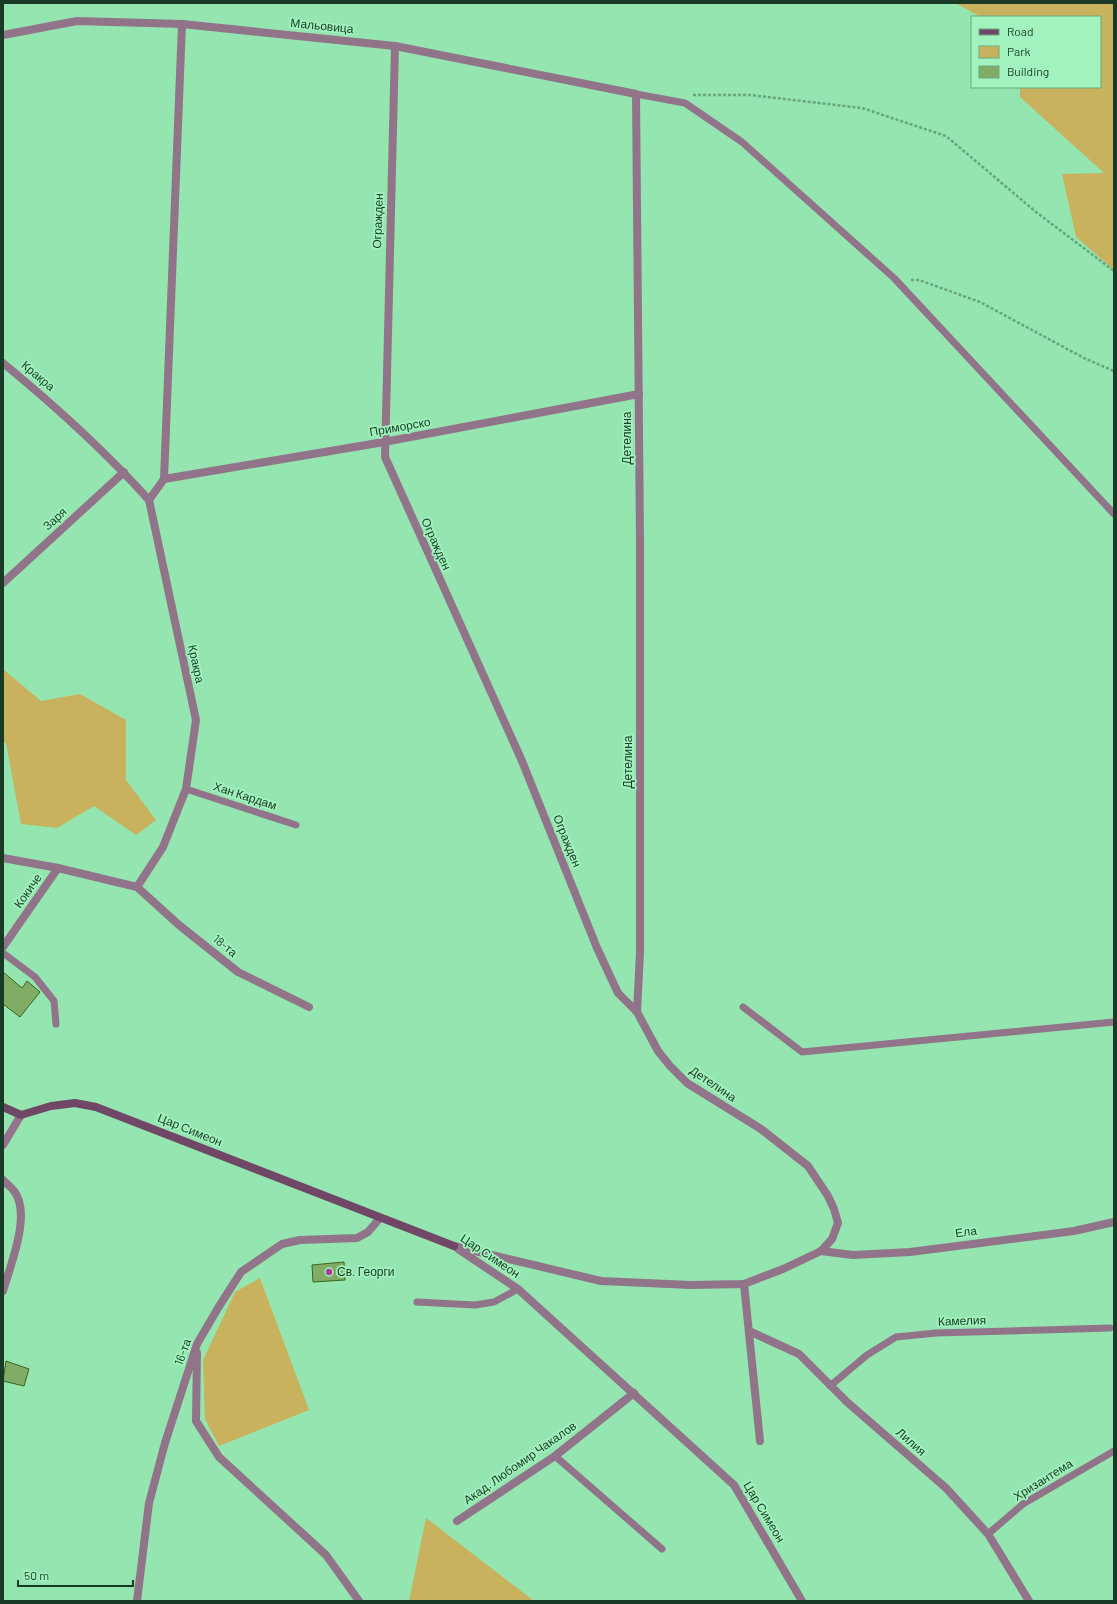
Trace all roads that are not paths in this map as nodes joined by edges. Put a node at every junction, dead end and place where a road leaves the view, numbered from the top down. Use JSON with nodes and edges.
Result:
{"nodes":[{"id":1,"x":182,"y":24,"type":"junction"},
{"id":2,"x":3,"y":35,"type":"edge"},
{"id":3,"x":395,"y":46,"type":"junction"},
{"id":4,"x":636,"y":94,"type":"junction"},
{"id":5,"x":3,"y":363,"type":"edge"},
{"id":6,"x":639,"y":394,"type":"junction"},
{"id":7,"x":384,"y":442,"type":"junction"},
{"id":8,"x":124,"y":472,"type":"junction"},
{"id":9,"x":164,"y":479,"type":"junction"},
{"id":10,"x":149,"y":500,"type":"junction"},
{"id":11,"x":1114,"y":514,"type":"edge"},
{"id":12,"x":3,"y":583,"type":"edge"},
{"id":13,"x":186,"y":789,"type":"junction"},
{"id":14,"x":296,"y":825,"type":"dead end"},
{"id":15,"x":3,"y":858,"type":"edge"},
{"id":16,"x":58,"y":868,"type":"junction"},
{"id":17,"x":137,"y":887,"type":"junction"},
{"id":18,"x":3,"y":947,"type":"edge"},
{"id":19,"x":3,"y":953,"type":"edge"},
{"id":20,"x":309,"y":1007,"type":"dead end"},
{"id":21,"x":743,"y":1007,"type":"dead end"},
{"id":22,"x":638,"y":1012,"type":"junction"},
{"id":23,"x":1114,"y":1022,"type":"edge"},
{"id":24,"x":56,"y":1024,"type":"dead end"},
{"id":25,"x":3,"y":1107,"type":"edge"},
{"id":26,"x":20,"y":1115,"type":"junction"},
{"id":27,"x":3,"y":1145,"type":"edge"},
{"id":28,"x":3,"y":1180,"type":"edge"},
{"id":29,"x":380,"y":1218,"type":"junction"},
{"id":30,"x":1114,"y":1222,"type":"edge"},
{"id":31,"x":454,"y":1246,"type":"junction"},
{"id":32,"x":821,"y":1251,"type":"junction"},
{"id":33,"x":744,"y":1284,"type":"junction"},
{"id":34,"x":518,"y":1289,"type":"junction"},
{"id":35,"x":3,"y":1291,"type":"edge"},
{"id":36,"x":417,"y":1302,"type":"dead end"},
{"id":37,"x":1110,"y":1328,"type":"dead end"},
{"id":38,"x":749,"y":1331,"type":"junction"},
{"id":39,"x":197,"y":1344,"type":"junction"},
{"id":40,"x":830,"y":1386,"type":"junction"},
{"id":41,"x":634,"y":1393,"type":"junction"},
{"id":42,"x":760,"y":1441,"type":"dead end"},
{"id":43,"x":1114,"y":1451,"type":"edge"},
{"id":44,"x":555,"y":1456,"type":"junction"},
{"id":45,"x":457,"y":1521,"type":"dead end"},
{"id":46,"x":988,"y":1534,"type":"junction"},
{"id":47,"x":662,"y":1550,"type":"dead end"},
{"id":48,"x":137,"y":1601,"type":"edge"},
{"id":49,"x":359,"y":1601,"type":"edge"},
{"id":50,"x":802,"y":1601,"type":"edge"},
{"id":51,"x":1029,"y":1601,"type":"edge"}],
"edges":[{"from":1,"to":2,"type":"street","name":"Мальовица"},
{"from":1,"to":3,"type":"street","name":"Мальовица"},
{"from":1,"to":9,"type":"street"},
{"from":3,"to":4,"type":"street","name":"Мальовица"},
{"from":3,"to":7,"type":"street","name":"Огражден"},
{"from":4,"to":6,"type":"street","name":"Детелина"},
{"from":4,"to":11,"type":"lane"},
{"from":5,"to":8,"type":"street","name":"Кракра"},
{"from":6,"to":7,"type":"street","name":"Приморско"},
{"from":6,"to":22,"type":"street","name":"Детелина"},
{"from":7,"to":9,"type":"street","name":"Приморско"},
{"from":7,"to":22,"type":"street","name":"Огражден"},
{"from":8,"to":10,"type":"street","name":"Кракра"},
{"from":8,"to":12,"type":"street","name":"Заря"},
{"from":9,"to":10,"type":"street"},
{"from":10,"to":13,"type":"street","name":"Кракра"},
{"from":13,"to":14,"type":"lane","name":"Хан Кардам"},
{"from":13,"to":17,"type":"street","name":"Кракра"},
{"from":15,"to":16,"type":"street"},
{"from":16,"to":17,"type":"street"},
{"from":16,"to":18,"type":"street","name":"Кокиче"},
{"from":17,"to":20,"type":"street","name":"18-та"},
{"from":19,"to":24,"type":"lane"},
{"from":21,"to":23,"type":"lane"},
{"from":22,"to":32,"type":"street","name":"Детелина"},
{"from":25,"to":26,"type":"street"},
{"from":26,"to":27,"type":"street"},
{"from":26,"to":29,"type":"street","name":"Цар Симеон"},
{"from":28,"to":35,"type":"street"},
{"from":29,"to":31,"type":"street","name":"Цар Симеон"},
{"from":29,"to":39,"type":"street","name":"16-та"},
{"from":30,"to":32,"type":"street","name":"Ела"},
{"from":31,"to":33,"type":"street","name":"Детелина"},
{"from":31,"to":34,"type":"street","name":"Цар Симеон"},
{"from":32,"to":33,"type":"street","name":"Детелина"},
{"from":33,"to":38,"type":"street"},
{"from":34,"to":36,"type":"lane"},
{"from":34,"to":41,"type":"street","name":"Цар Симеон"},
{"from":37,"to":40,"type":"lane","name":"Камелия"},
{"from":38,"to":40,"type":"street","name":"Лилия"},
{"from":38,"to":42,"type":"street"},
{"from":39,"to":48,"type":"street","name":"16-та"},
{"from":39,"to":49,"type":"street"},
{"from":40,"to":46,"type":"street","name":"Лилия"},
{"from":41,"to":44,"type":"street","name":"Акад. Любомир Чакалов"},
{"from":41,"to":50,"type":"street","name":"Цар Симеон"},
{"from":43,"to":46,"type":"lane","name":"Хризантема"},
{"from":44,"to":45,"type":"street","name":"Акад. Любомир Чакалов"},
{"from":44,"to":47,"type":"lane"},
{"from":46,"to":51,"type":"street","name":"Лилия"}]}
